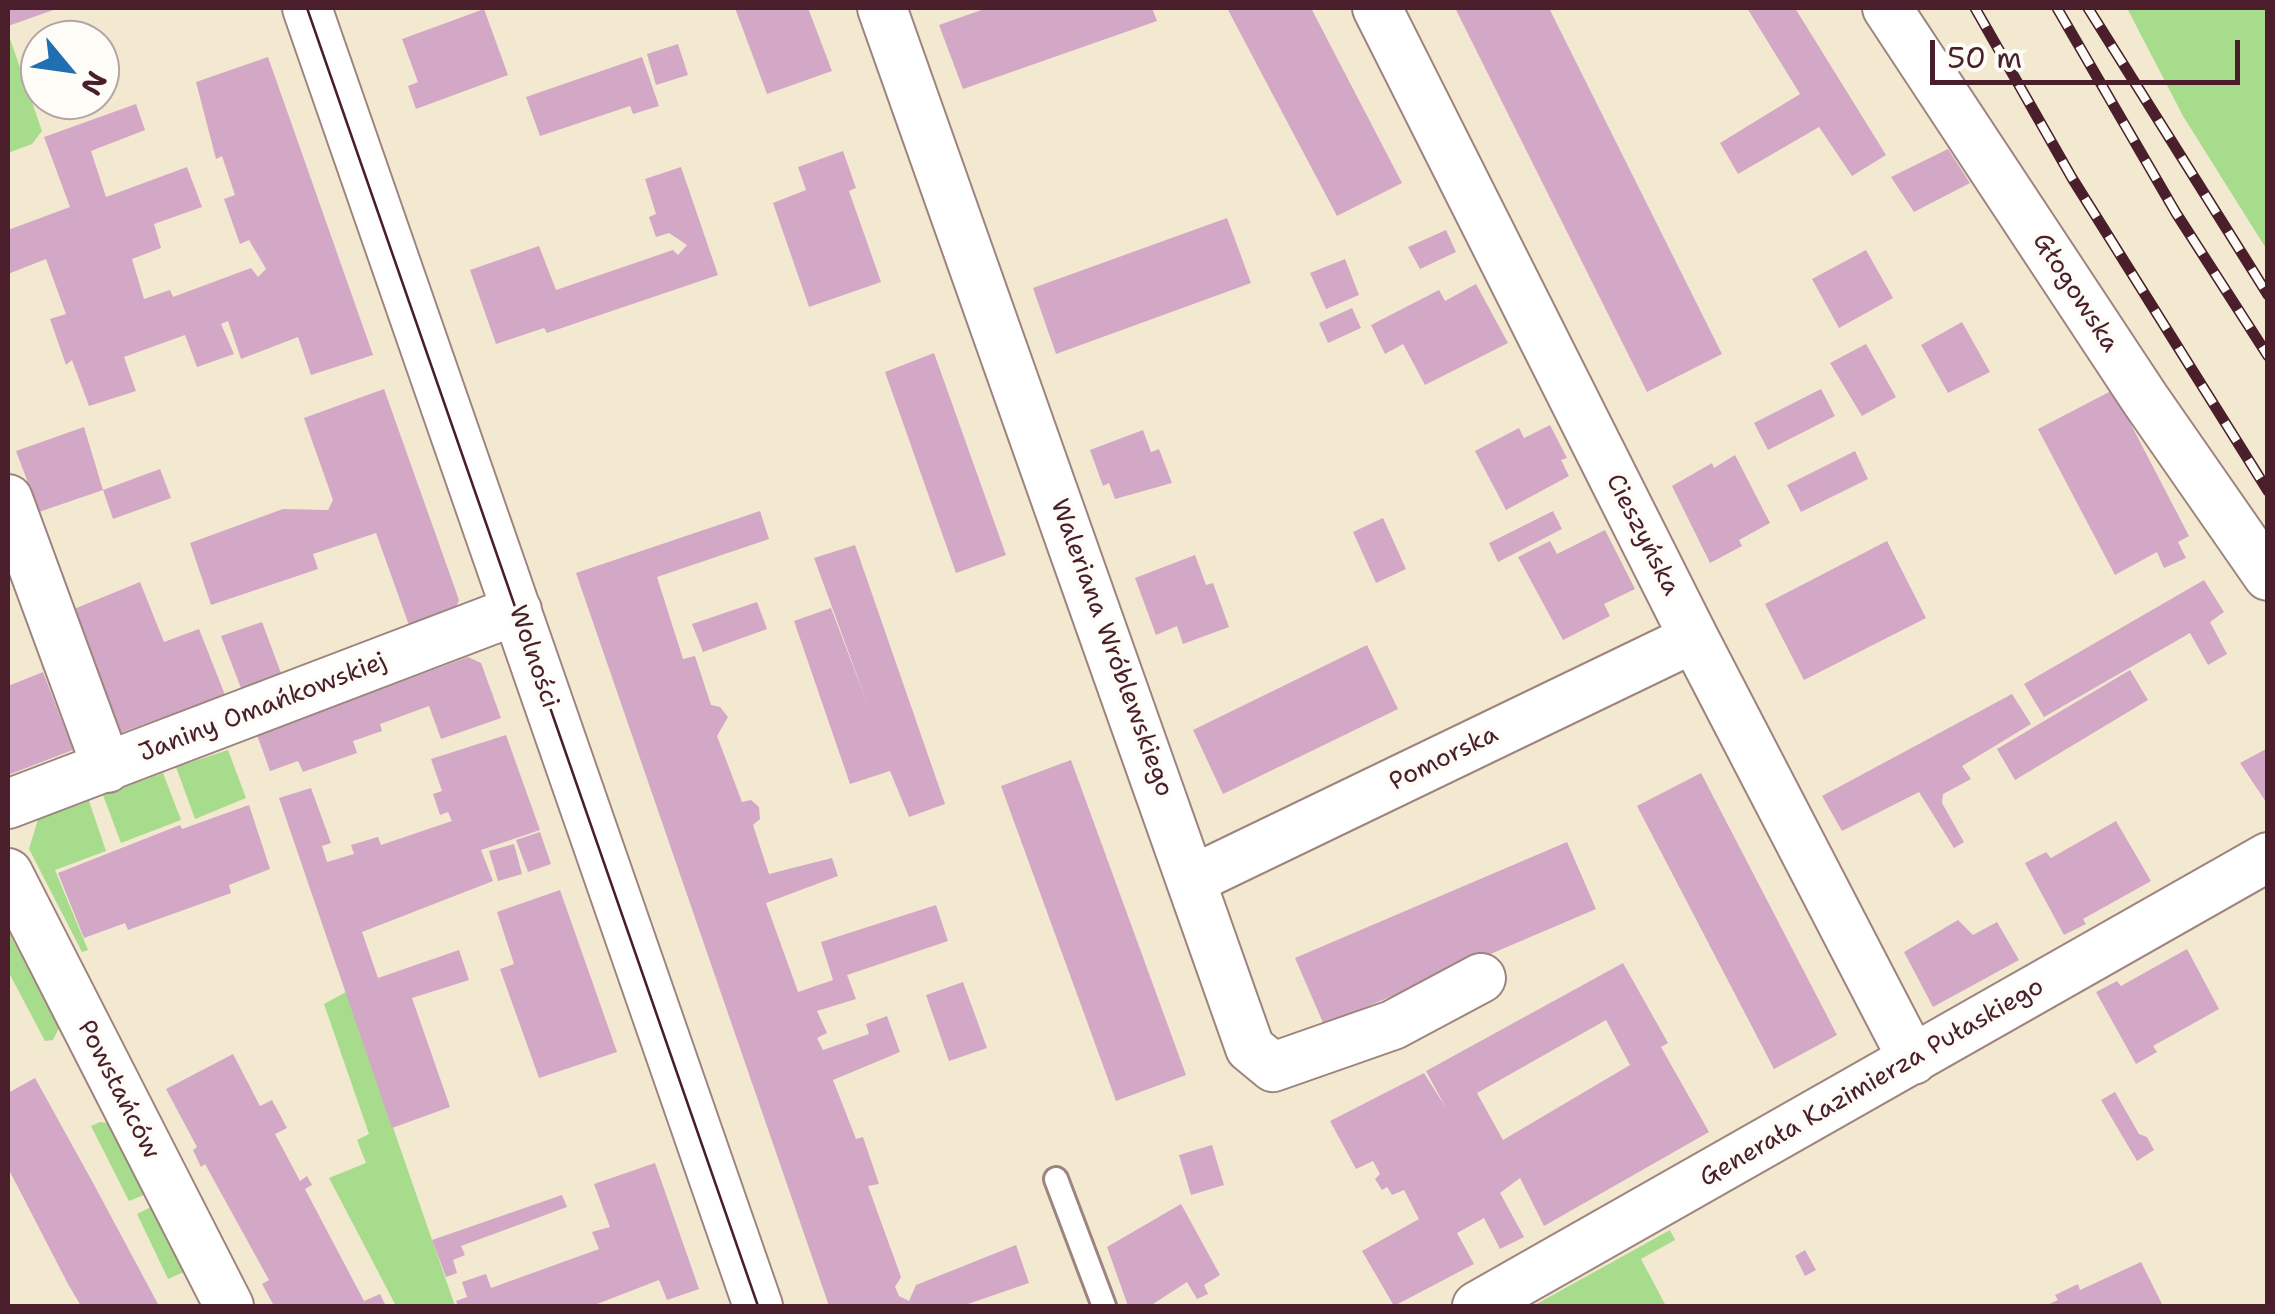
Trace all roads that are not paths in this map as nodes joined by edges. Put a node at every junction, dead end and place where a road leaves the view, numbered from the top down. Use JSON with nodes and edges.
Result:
{"nodes":[{"id":1,"x":307,"y":8,"type":"edge"},
{"id":2,"x":882,"y":8,"type":"edge"},
{"id":3,"x":1377,"y":8,"type":"edge"},
{"id":4,"x":1887,"y":8,"type":"edge"},
{"id":5,"x":8,"y":499,"type":"edge"},
{"id":6,"x":2268,"y":576,"type":"edge"},
{"id":7,"x":517,"y":610,"type":"junction"},
{"id":8,"x":1694,"y":638,"type":"junction"},
{"id":9,"x":107,"y":768,"type":"junction"},
{"id":10,"x":8,"y":804,"type":"edge"},
{"id":11,"x":2268,"y":858,"type":"edge"},
{"id":12,"x":8,"y":873,"type":"edge"},
{"id":13,"x":1194,"y":879,"type":"junction"},
{"id":14,"x":1481,"y":978,"type":"dead end"},
{"id":15,"x":1913,"y":1060,"type":"junction"},
{"id":16,"x":1056,"y":1179,"type":"dead end"},
{"id":17,"x":229,"y":1306,"type":"edge"},
{"id":18,"x":758,"y":1306,"type":"edge"},
{"id":19,"x":1104,"y":1306,"type":"edge"},
{"id":20,"x":1477,"y":1306,"type":"edge"}],
"edges":[{"from":1,"to":7,"type":"street","name":"Wolności"},
{"from":2,"to":13,"type":"street","name":"Waleriana Wróblewskiego"},
{"from":3,"to":8,"type":"street","name":"Cieszyńska"},
{"from":4,"to":6,"type":"street","name":"Głogowska"},
{"from":5,"to":9,"type":"street"},
{"from":7,"to":9,"type":"street","name":"Janiny Omańkowskiej"},
{"from":7,"to":18,"type":"street","name":"Wolności"},
{"from":8,"to":13,"type":"street","name":"Pomorska"},
{"from":8,"to":15,"type":"street","name":"Cieszyńska"},
{"from":9,"to":10,"type":"street","name":"Janiny Omańkowskiej"},
{"from":11,"to":15,"type":"street","name":"Generała Kazimierza Pułaskiego"},
{"from":12,"to":17,"type":"street","name":"Powstańców"},
{"from":13,"to":14,"type":"street","name":"Waleriana Wróblewskiego"},
{"from":15,"to":20,"type":"street","name":"Generała Kazimierza Pułaskiego"},
{"from":16,"to":19,"type":"lane"}]}
